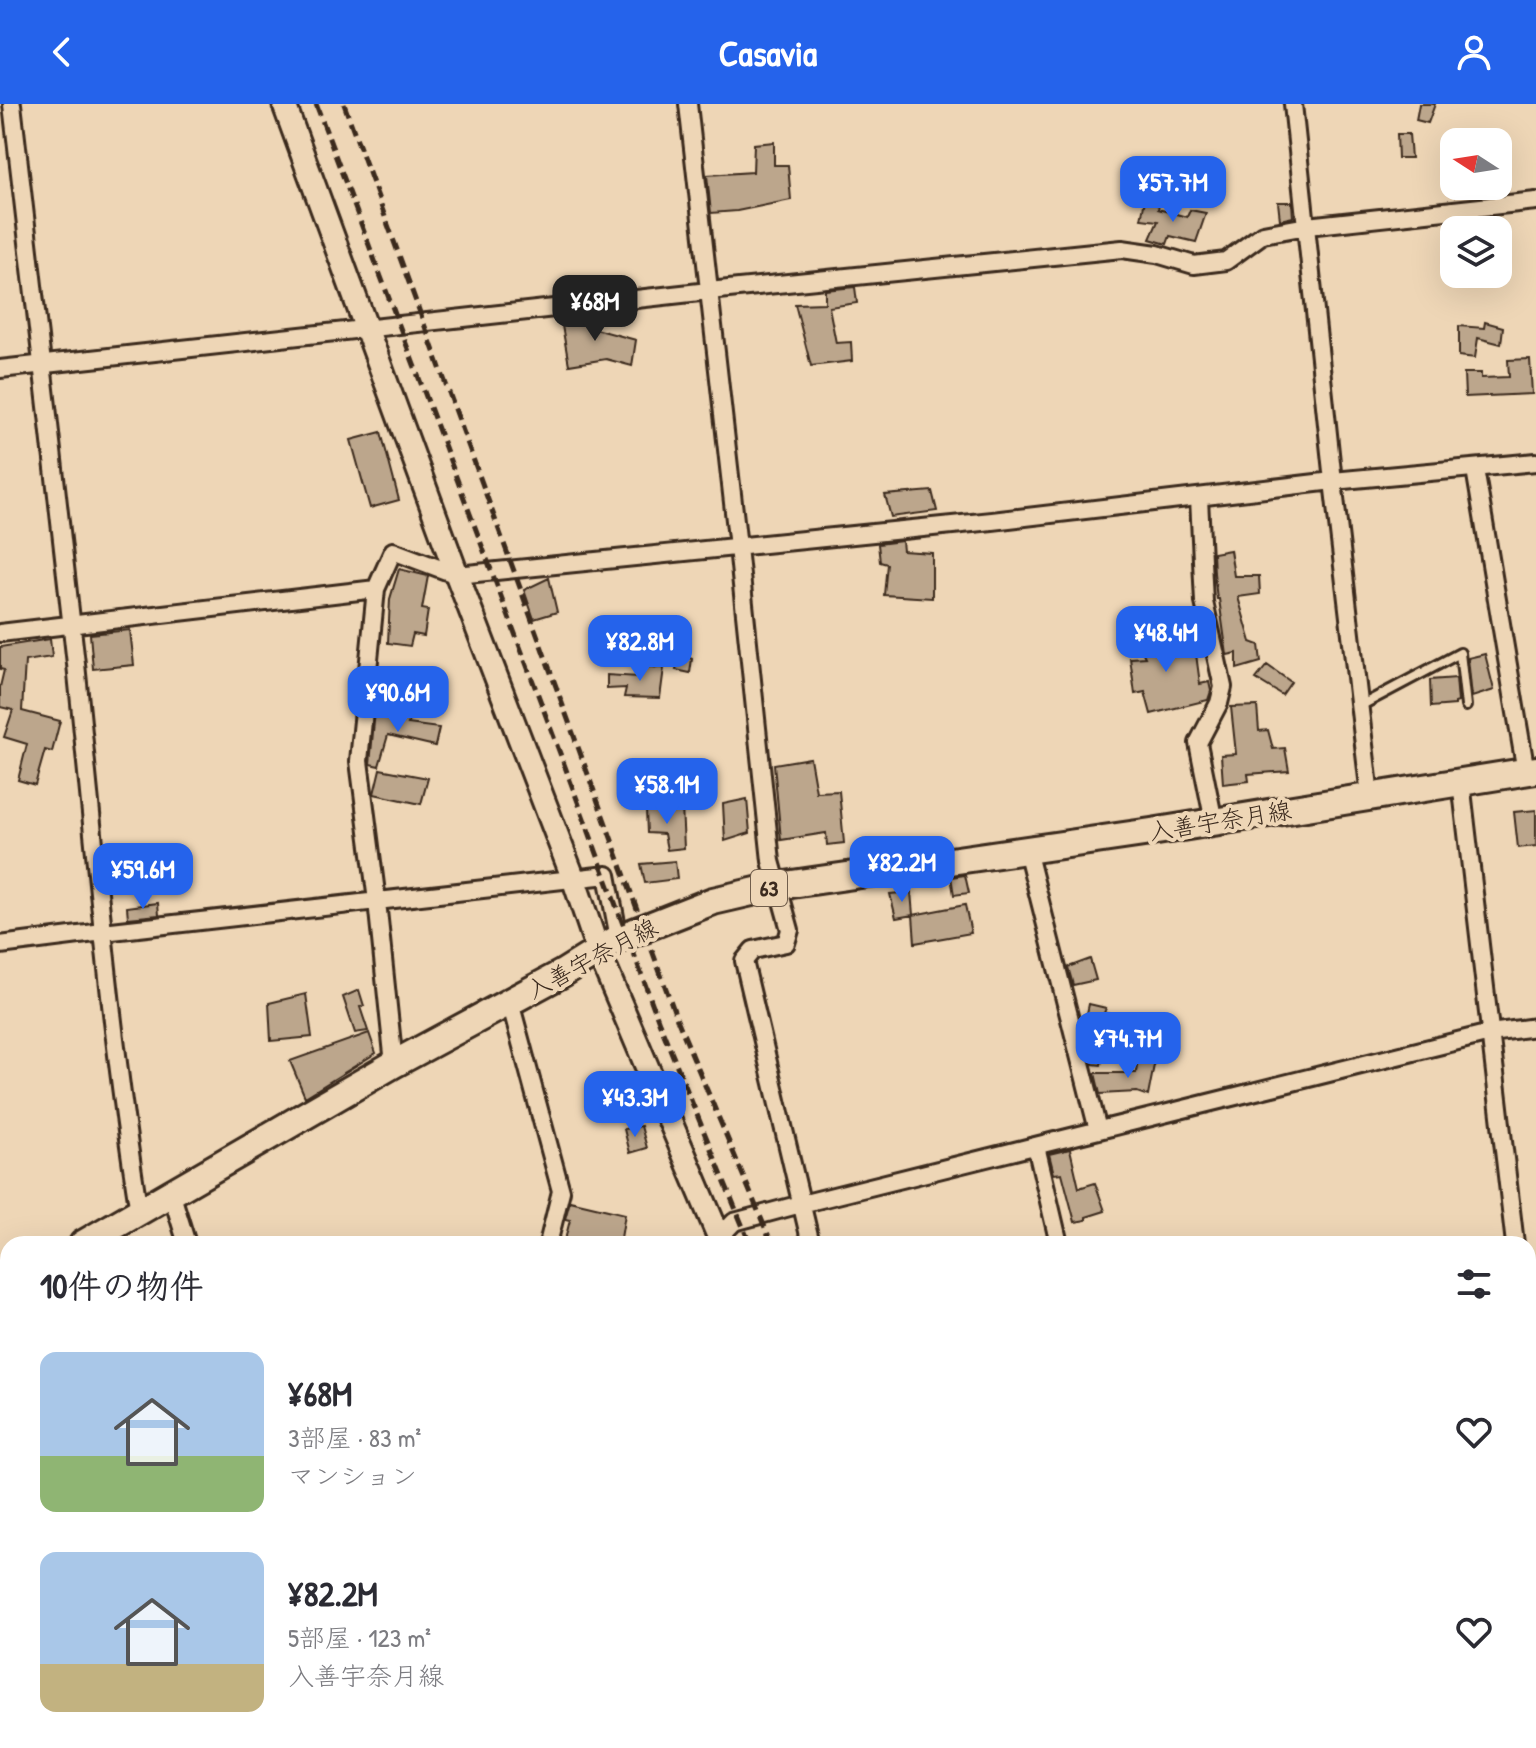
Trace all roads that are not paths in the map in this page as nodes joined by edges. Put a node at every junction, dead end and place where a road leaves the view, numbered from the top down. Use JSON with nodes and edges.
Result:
{"nodes":[{"id":1,"x":12,"y":104,"type":"edge"},
{"id":2,"x":284,"y":104,"type":"edge"},
{"id":3,"x":688,"y":104,"type":"edge"},
{"id":4,"x":1293,"y":104,"type":"edge"},
{"id":5,"x":1536,"y":201,"type":"edge"},
{"id":6,"x":1307,"y":226,"type":"junction"},
{"id":7,"x":709,"y":291,"type":"junction"},
{"id":8,"x":366,"y":329,"type":"junction"},
{"id":9,"x":41,"y":365,"type":"junction"},
{"id":10,"x":0,"y":369,"type":"edge"},
{"id":11,"x":1536,"y":462,"type":"edge"},
{"id":12,"x":1475,"y":469,"type":"junction"},
{"id":13,"x":1333,"y":481,"type":"junction"},
{"id":14,"x":1199,"y":498,"type":"junction"},
{"id":15,"x":738,"y":547,"type":"junction"},
{"id":16,"x":457,"y":575,"type":"junction"},
{"id":17,"x":376,"y":589,"type":"junction"},
{"id":18,"x":71,"y":626,"type":"junction"},
{"id":19,"x":0,"y":633,"type":"edge"},
{"id":20,"x":1466,"y":706,"type":"dead end"},
{"id":21,"x":1360,"y":707,"type":"junction"},
{"id":22,"x":1531,"y":771,"type":"edge"},
{"id":23,"x":1461,"y":782,"type":"junction"},
{"id":24,"x":1370,"y":796,"type":"junction"},
{"id":25,"x":1214,"y":822,"type":"junction"},
{"id":26,"x":1027,"y":850,"type":"junction"},
{"id":27,"x":574,"y":880,"type":"junction"},
{"id":28,"x":778,"y":886,"type":"junction"},
{"id":29,"x":377,"y":901,"type":"junction"},
{"id":30,"x":103,"y":932,"type":"junction"},
{"id":31,"x":0,"y":945,"type":"edge"},
{"id":32,"x":608,"y":945,"type":"junction"},
{"id":33,"x":510,"y":1002,"type":"junction"},
{"id":34,"x":1536,"y":1027,"type":"edge"},
{"id":35,"x":1490,"y":1033,"type":"junction"},
{"id":36,"x":394,"y":1064,"type":"junction"},
{"id":37,"x":1098,"y":1130,"type":"junction"},
{"id":38,"x":1036,"y":1146,"type":"junction"},
{"id":39,"x":171,"y":1192,"type":"junction"},
{"id":40,"x":801,"y":1204,"type":"junction"},
{"id":41,"x":139,"y":1212,"type":"junction"},
{"id":42,"x":97,"y":1236,"type":"edge"},
{"id":43,"x":185,"y":1236,"type":"edge"},
{"id":44,"x":550,"y":1236,"type":"edge"},
{"id":45,"x":716,"y":1236,"type":"edge"},
{"id":46,"x":723,"y":1236,"type":"edge"},
{"id":47,"x":809,"y":1236,"type":"edge"},
{"id":48,"x":1057,"y":1236,"type":"edge"},
{"id":49,"x":1514,"y":1236,"type":"edge"}],
"edges":[{"from":1,"to":9,"type":"street"},
{"from":2,"to":8,"type":"street"},
{"from":3,"to":7,"type":"street"},
{"from":4,"to":6,"type":"street"},
{"from":5,"to":6,"type":"street"},
{"from":6,"to":7,"type":"street"},
{"from":6,"to":13,"type":"street"},
{"from":7,"to":8,"type":"street"},
{"from":7,"to":15,"type":"street"},
{"from":8,"to":9,"type":"street"},
{"from":8,"to":16,"type":"street"},
{"from":9,"to":10,"type":"street"},
{"from":9,"to":18,"type":"street"},
{"from":11,"to":12,"type":"street"},
{"from":12,"to":13,"type":"street"},
{"from":12,"to":22,"type":"street"},
{"from":13,"to":14,"type":"street"},
{"from":13,"to":21,"type":"street"},
{"from":14,"to":15,"type":"street"},
{"from":14,"to":25,"type":"street"},
{"from":15,"to":16,"type":"street"},
{"from":15,"to":28,"type":"street"},
{"from":16,"to":17,"type":"street"},
{"from":16,"to":27,"type":"street"},
{"from":17,"to":18,"type":"street"},
{"from":17,"to":29,"type":"street"},
{"from":18,"to":19,"type":"street"},
{"from":18,"to":30,"type":"street"},
{"from":20,"to":21,"type":"lane"},
{"from":21,"to":24,"type":"street"},
{"from":22,"to":23,"type":"main road","name":"入善宇奈月線","number":"63"},
{"from":23,"to":24,"type":"main road","name":"入善宇奈月線","number":"63"},
{"from":23,"to":35,"type":"street"},
{"from":24,"to":25,"type":"main road","name":"入善宇奈月線","number":"63"},
{"from":25,"to":26,"type":"main road","name":"入善宇奈月線","number":"63"},
{"from":26,"to":28,"type":"main road","name":"入善宇奈月線","number":"63"},
{"from":26,"to":37,"type":"street"},
{"from":27,"to":29,"type":"street"},
{"from":27,"to":32,"type":"street"},
{"from":27,"to":32,"type":"street"},
{"from":28,"to":32,"type":"main road","name":"入善宇奈月線","number":"63"},
{"from":28,"to":40,"type":"street"},
{"from":29,"to":30,"type":"street"},
{"from":29,"to":36,"type":"street"},
{"from":30,"to":31,"type":"street"},
{"from":30,"to":41,"type":"street"},
{"from":32,"to":33,"type":"main road","name":"入善宇奈月線","number":"63"},
{"from":32,"to":45,"type":"street"},
{"from":33,"to":36,"type":"main road","name":"入善宇奈月線","number":"63"},
{"from":33,"to":44,"type":"street"},
{"from":34,"to":35,"type":"street"},
{"from":35,"to":37,"type":"street"},
{"from":35,"to":49,"type":"street"},
{"from":36,"to":39,"type":"main road","name":"入善宇奈月線","number":"63"},
{"from":37,"to":38,"type":"street"},
{"from":38,"to":40,"type":"street"},
{"from":38,"to":48,"type":"street"},
{"from":39,"to":41,"type":"main road","name":"入善宇奈月線","number":"63"},
{"from":39,"to":43,"type":"street"},
{"from":40,"to":46,"type":"street"},
{"from":40,"to":47,"type":"street"},
{"from":41,"to":42,"type":"main road","name":"入善宇奈月線","number":"63"}]}
